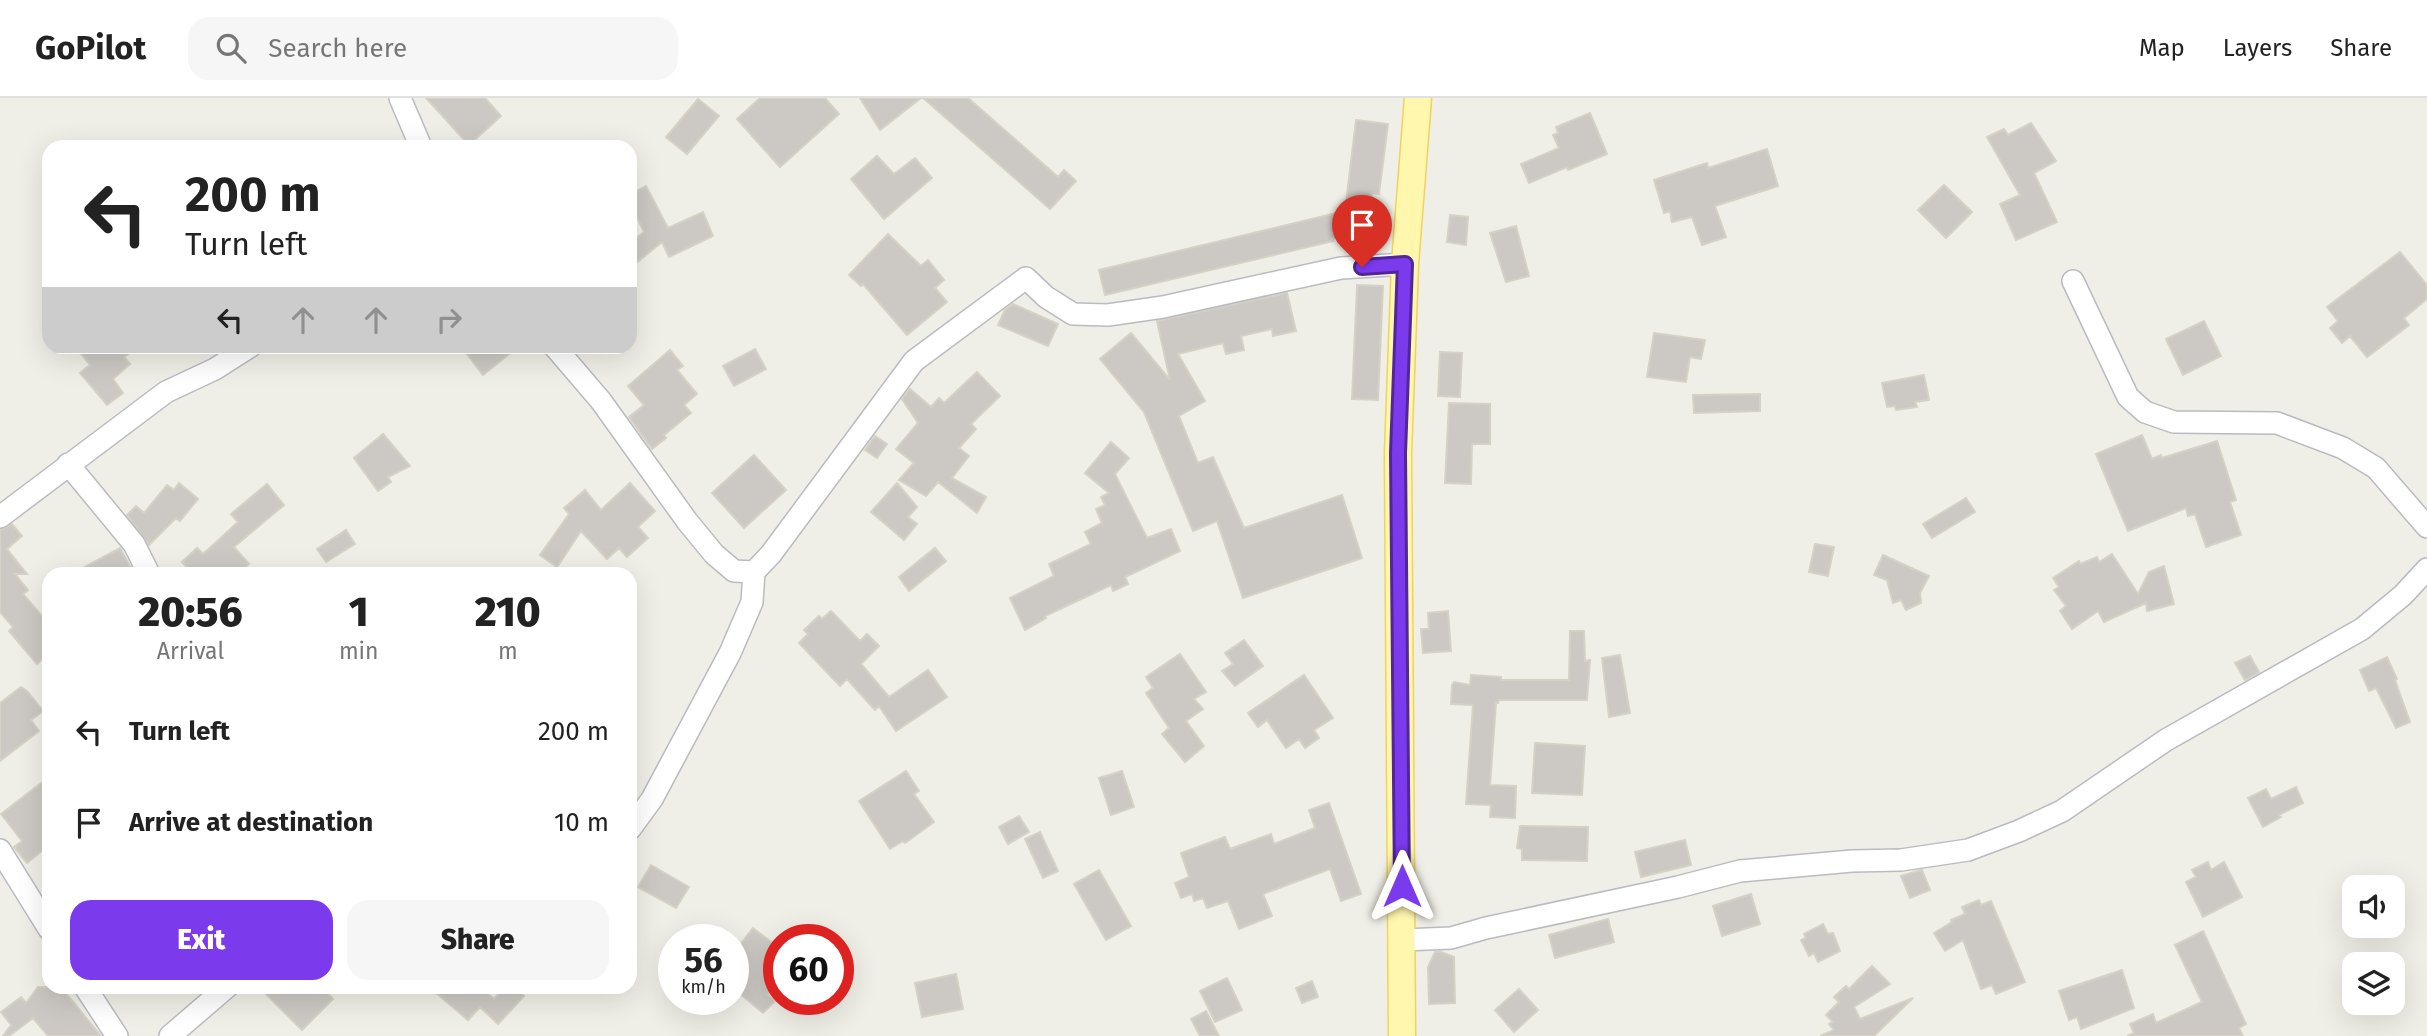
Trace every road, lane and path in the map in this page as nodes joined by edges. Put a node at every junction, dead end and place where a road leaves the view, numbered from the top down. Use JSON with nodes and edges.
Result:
{"nodes":[{"id":1,"x":400,"y":98,"type":"edge"},
{"id":2,"x":1418,"y":98,"type":"edge"},
{"id":3,"x":418,"y":140,"type":"edge"},
{"id":4,"x":1405,"y":264,"type":"junction"},
{"id":5,"x":2073,"y":281,"type":"dead end"},
{"id":6,"x":238,"y":354,"type":"edge"},
{"id":7,"x":561,"y":354,"type":"edge"},
{"id":8,"x":68,"y":464,"type":"junction"},
{"id":9,"x":0,"y":517,"type":"edge"},
{"id":10,"x":2427,"y":527,"type":"edge"},
{"id":11,"x":146,"y":567,"type":"edge"},
{"id":12,"x":2427,"y":569,"type":"edge"},
{"id":13,"x":754,"y":572,"type":"junction"},
{"id":14,"x":637,"y":819,"type":"edge"},
{"id":15,"x":0,"y":850,"type":"edge"},
{"id":16,"x":42,"y":918,"type":"edge"},
{"id":17,"x":1402,"y":940,"type":"junction"},
{"id":18,"x":96,"y":994,"type":"edge"},
{"id":19,"x":219,"y":994,"type":"edge"},
{"id":20,"x":117,"y":1036,"type":"edge"},
{"id":21,"x":170,"y":1036,"type":"edge"},
{"id":22,"x":1402,"y":1036,"type":"edge"}],
"edges":[{"from":1,"to":3,"type":"street"},
{"from":2,"to":4,"type":"main road"},
{"from":4,"to":13,"type":"street"},
{"from":4,"to":17,"type":"main road"},
{"from":5,"to":10,"type":"street"},
{"from":6,"to":8,"type":"street"},
{"from":7,"to":13,"type":"street"},
{"from":8,"to":9,"type":"street"},
{"from":8,"to":11,"type":"street"},
{"from":12,"to":17,"type":"street"},
{"from":13,"to":14,"type":"street"},
{"from":15,"to":16,"type":"street"},
{"from":17,"to":22,"type":"main road"},
{"from":18,"to":20,"type":"street"},
{"from":19,"to":21,"type":"street"}]}
